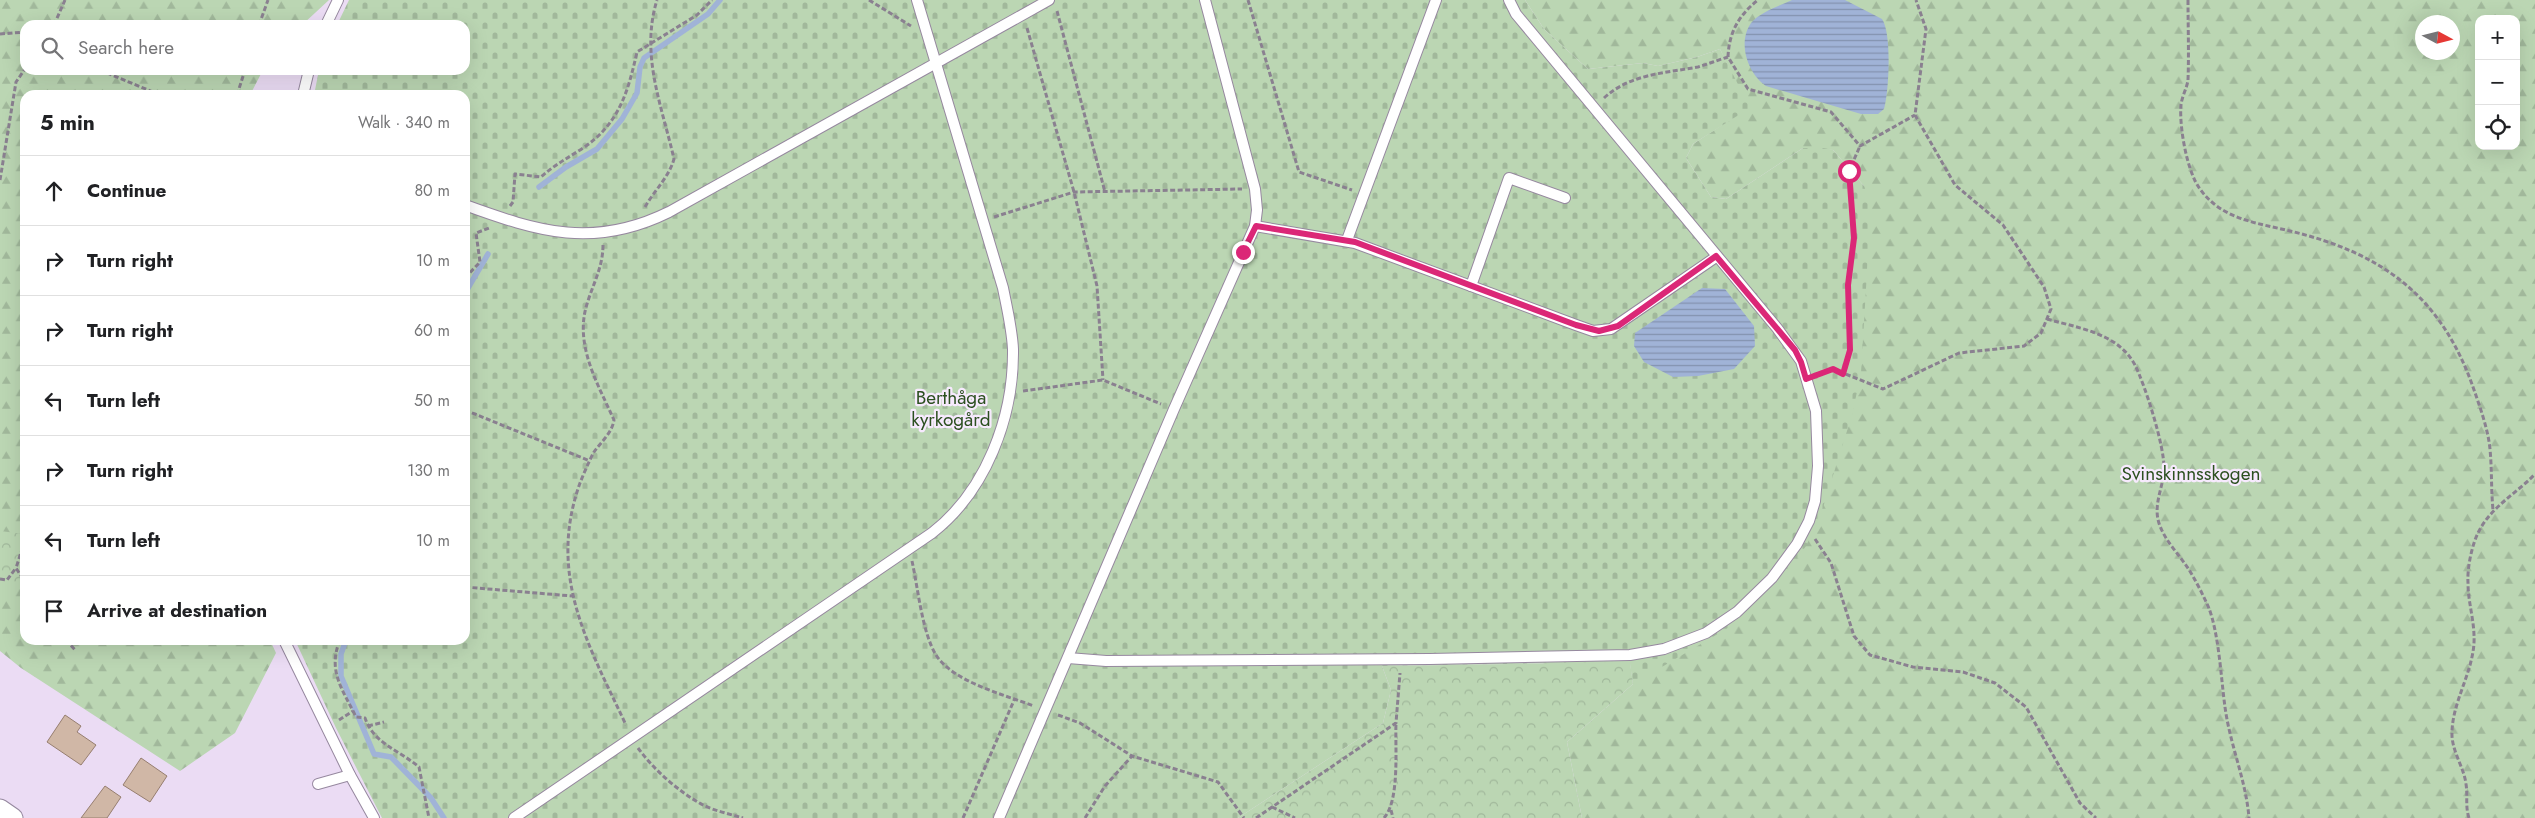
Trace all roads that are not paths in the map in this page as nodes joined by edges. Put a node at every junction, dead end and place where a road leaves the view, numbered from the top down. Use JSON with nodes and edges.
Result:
{"nodes":[{"id":1,"x":338,"y":0,"type":"edge"},
{"id":2,"x":917,"y":0,"type":"edge"},
{"id":3,"x":1049,"y":0,"type":"edge"},
{"id":4,"x":1205,"y":0,"type":"edge"},
{"id":5,"x":1436,"y":0,"type":"edge"},
{"id":6,"x":1508,"y":0,"type":"edge"},
{"id":7,"x":328,"y":20,"type":"edge"},
{"id":8,"x":936,"y":64,"type":"junction"},
{"id":9,"x":308,"y":75,"type":"edge"},
{"id":10,"x":304,"y":90,"type":"edge"},
{"id":11,"x":1565,"y":198,"type":"dead end"},
{"id":12,"x":470,"y":206,"type":"edge"},
{"id":13,"x":1256,"y":226,"type":"junction"},
{"id":14,"x":1347,"y":240,"type":"junction"},
{"id":15,"x":1716,"y":256,"type":"junction"},
{"id":16,"x":1471,"y":286,"type":"junction"},
{"id":17,"x":286,"y":645,"type":"edge"},
{"id":18,"x":1068,"y":658,"type":"junction"},
{"id":19,"x":350,"y":775,"type":"junction"},
{"id":20,"x":318,"y":784,"type":"dead end"},
{"id":21,"x":0,"y":809,"type":"edge"},
{"id":22,"x":13,"y":818,"type":"edge"},
{"id":23,"x":374,"y":818,"type":"edge"},
{"id":24,"x":514,"y":818,"type":"edge"},
{"id":25,"x":999,"y":818,"type":"edge"}],
"edges":[{"from":1,"to":7,"type":"lane"},
{"from":2,"to":8,"type":"lane"},
{"from":3,"to":8,"type":"lane"},
{"from":4,"to":13,"type":"lane"},
{"from":5,"to":14,"type":"lane"},
{"from":6,"to":15,"type":"lane"},
{"from":8,"to":12,"type":"lane"},
{"from":8,"to":24,"type":"lane"},
{"from":9,"to":10,"type":"lane"},
{"from":11,"to":16,"type":"lane"},
{"from":13,"to":14,"type":"lane"},
{"from":13,"to":18,"type":"lane"},
{"from":14,"to":16,"type":"lane"},
{"from":15,"to":16,"type":"lane"},
{"from":15,"to":18,"type":"lane"},
{"from":17,"to":19,"type":"lane"},
{"from":18,"to":25,"type":"lane"},
{"from":19,"to":20,"type":"lane"},
{"from":19,"to":23,"type":"lane"},
{"from":21,"to":22,"type":"street"}]}
